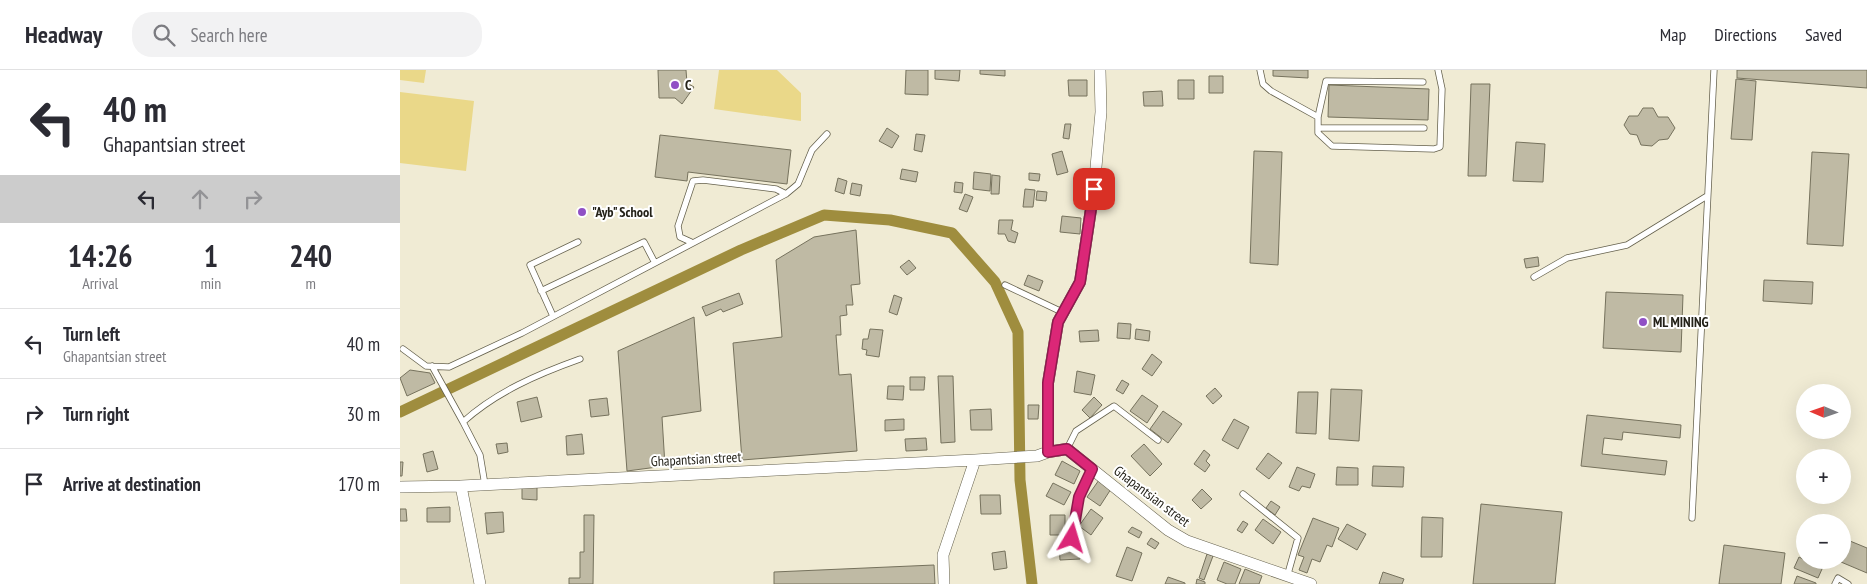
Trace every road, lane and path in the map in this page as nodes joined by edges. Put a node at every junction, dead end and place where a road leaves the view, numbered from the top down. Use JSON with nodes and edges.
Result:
{"nodes":[{"id":1,"x":1100,"y":70,"type":"edge"},
{"id":2,"x":1260,"y":70,"type":"edge"},
{"id":3,"x":1438,"y":70,"type":"edge"},
{"id":4,"x":1714,"y":70,"type":"edge"},
{"id":5,"x":1424,"y":82,"type":"dead end"},
{"id":6,"x":1318,"y":117,"type":"junction"},
{"id":7,"x":1318,"y":128,"type":"junction"},
{"id":8,"x":1424,"y":128,"type":"dead end"},
{"id":9,"x":827,"y":134,"type":"dead end"},
{"id":10,"x":786,"y":194,"type":"junction"},
{"id":11,"x":1707,"y":196,"type":"junction"},
{"id":12,"x":578,"y":242,"type":"dead end"},
{"id":13,"x":691,"y":242,"type":"junction"},
{"id":14,"x":655,"y":262,"type":"junction"},
{"id":15,"x":1534,"y":277,"type":"dead end"},
{"id":16,"x":1005,"y":285,"type":"dead end"},
{"id":17,"x":541,"y":290,"type":"junction"},
{"id":18,"x":1062,"y":312,"type":"junction"},
{"id":19,"x":554,"y":316,"type":"junction"},
{"id":20,"x":403,"y":349,"type":"dead end"},
{"id":21,"x":580,"y":359,"type":"dead end"},
{"id":22,"x":432,"y":366,"type":"junction"},
{"id":23,"x":463,"y":422,"type":"junction"},
{"id":24,"x":1158,"y":440,"type":"dead end"},
{"id":25,"x":1067,"y":449,"type":"junction"},
{"id":26,"x":1042,"y":454,"type":"junction"},
{"id":27,"x":975,"y":460,"type":"junction"},
{"id":28,"x":1092,"y":469,"type":"junction"},
{"id":29,"x":485,"y":485,"type":"junction"},
{"id":30,"x":461,"y":486,"type":"junction"},
{"id":31,"x":400,"y":487,"type":"edge"},
{"id":32,"x":1243,"y":494,"type":"dead end"},
{"id":33,"x":1692,"y":518,"type":"dead end"},
{"id":34,"x":1072,"y":538,"type":"dead end"},
{"id":35,"x":1284,"y":580,"type":"edge"},
{"id":36,"x":480,"y":584,"type":"edge"},
{"id":37,"x":944,"y":584,"type":"edge"},
{"id":38,"x":1311,"y":584,"type":"edge"},
{"id":39,"x":1835,"y":584,"type":"edge"},
{"id":40,"x":1848,"y":584,"type":"edge"}],
"edges":[{"from":1,"to":18,"type":"street"},
{"from":2,"to":6,"type":"lane"},
{"from":3,"to":7,"type":"lane"},
{"from":4,"to":11,"type":"lane"},
{"from":5,"to":6,"type":"lane"},
{"from":6,"to":7,"type":"lane"},
{"from":7,"to":8,"type":"lane"},
{"from":9,"to":10,"type":"lane"},
{"from":10,"to":13,"type":"lane"},
{"from":10,"to":13,"type":"lane"},
{"from":11,"to":15,"type":"lane"},
{"from":11,"to":33,"type":"lane"},
{"from":12,"to":17,"type":"lane"},
{"from":13,"to":14,"type":"lane"},
{"from":14,"to":17,"type":"lane"},
{"from":14,"to":19,"type":"lane"},
{"from":16,"to":18,"type":"lane"},
{"from":17,"to":19,"type":"lane"},
{"from":18,"to":26,"type":"street"},
{"from":19,"to":22,"type":"lane"},
{"from":20,"to":22,"type":"lane"},
{"from":21,"to":23,"type":"lane"},
{"from":22,"to":23,"type":"lane"},
{"from":23,"to":29,"type":"lane"},
{"from":24,"to":25,"type":"lane"},
{"from":25,"to":26,"type":"street"},
{"from":25,"to":28,"type":"street","name":"Ghapantsian street"},
{"from":26,"to":27,"type":"street","name":"Ghapantsian street"},
{"from":27,"to":29,"type":"street","name":"Ghapantsian street"},
{"from":27,"to":37,"type":"street"},
{"from":28,"to":34,"type":"lane"},
{"from":28,"to":35,"type":"street","name":"Ghapantsian street"},
{"from":29,"to":30,"type":"street","name":"Ghapantsian street"},
{"from":30,"to":31,"type":"street","name":"Ghapantsian street"},
{"from":30,"to":36,"type":"street"},
{"from":32,"to":35,"type":"lane"},
{"from":35,"to":38,"type":"street","name":"Ghapantsian street"},
{"from":39,"to":40,"type":"lane"}]}
